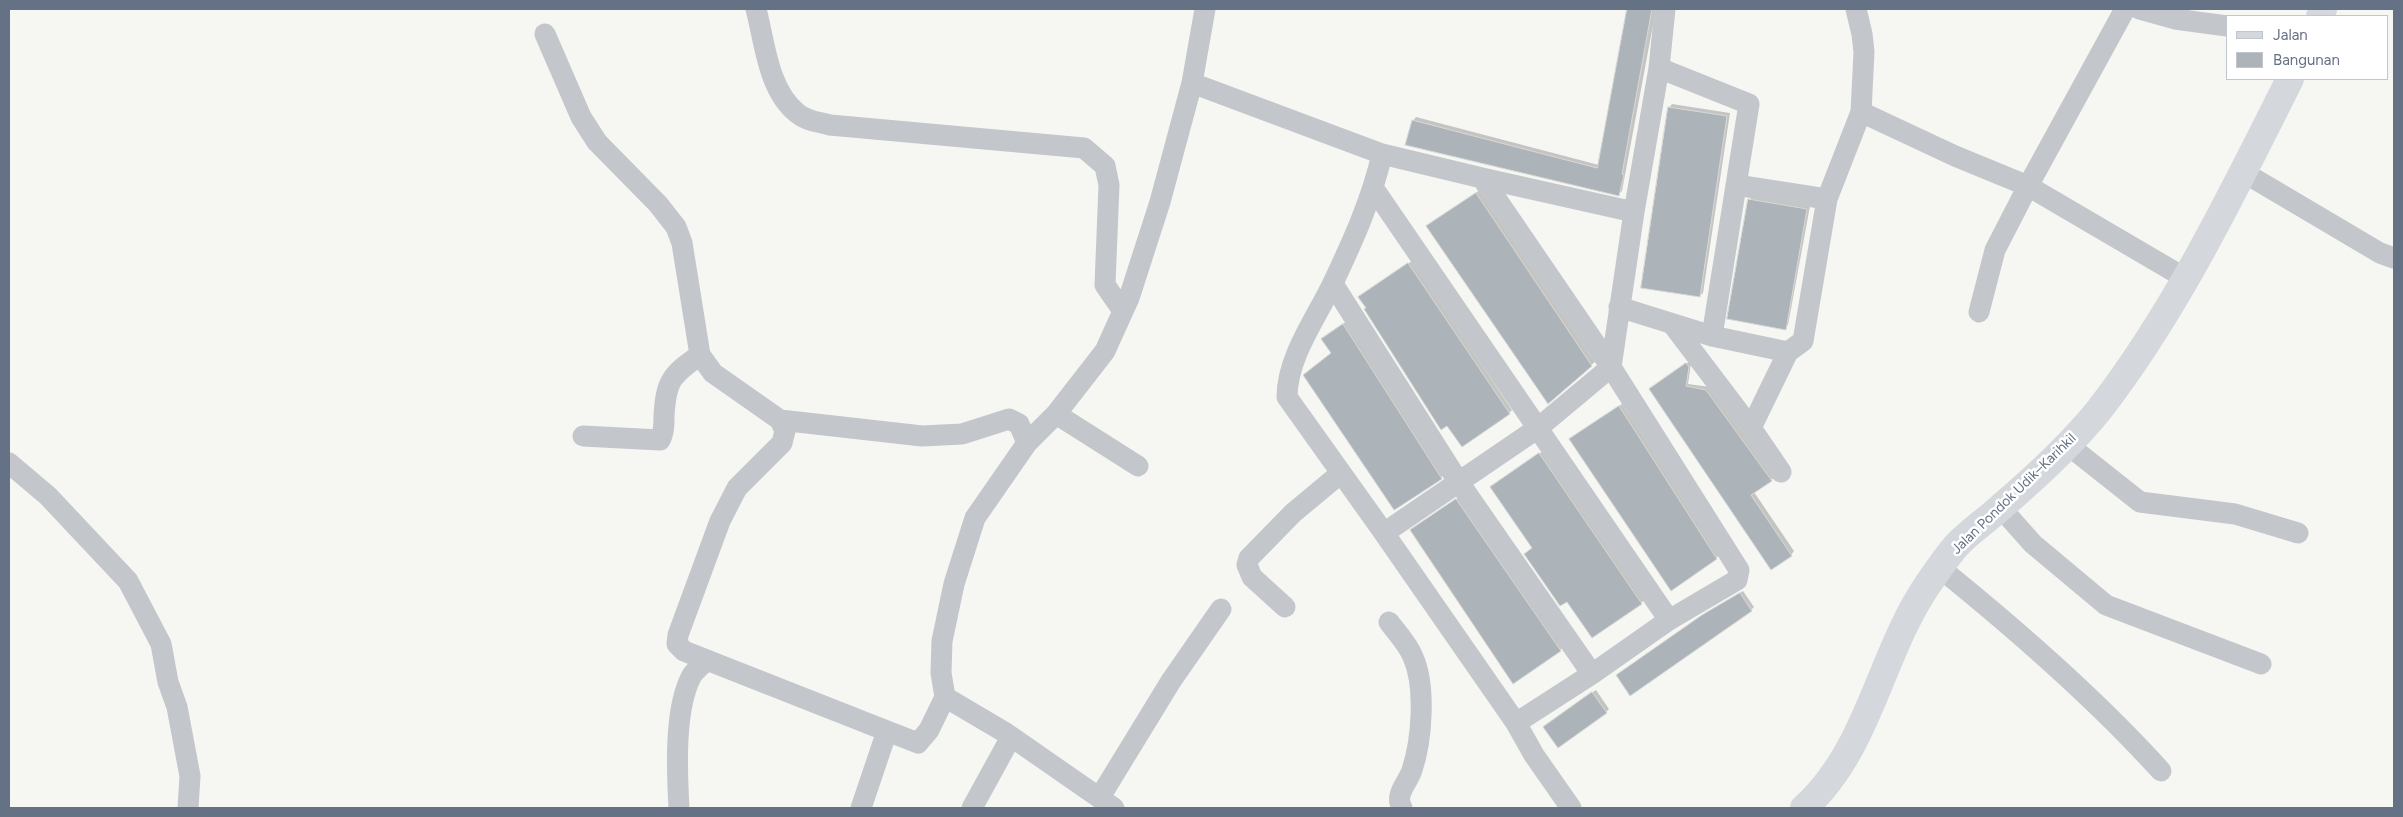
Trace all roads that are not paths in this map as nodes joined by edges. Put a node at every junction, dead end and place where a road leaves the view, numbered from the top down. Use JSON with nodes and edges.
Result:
{"nodes":[{"id":1,"x":756,"y":9,"type":"edge"},
{"id":2,"x":1204,"y":9,"type":"edge"},
{"id":3,"x":1665,"y":9,"type":"edge"},
{"id":4,"x":1856,"y":9,"type":"edge"},
{"id":5,"x":2125,"y":9,"type":"edge"},
{"id":6,"x":2139,"y":9,"type":"edge"},
{"id":7,"x":2226,"y":26,"type":"edge"},
{"id":8,"x":545,"y":34,"type":"dead end"},
{"id":9,"x":1659,"y":68,"type":"junction"},
{"id":10,"x":2289,"y":80,"type":"edge"},
{"id":11,"x":1192,"y":83,"type":"junction"},
{"id":12,"x":1861,"y":112,"type":"junction"},
{"id":13,"x":1382,"y":154,"type":"junction"},
{"id":14,"x":2243,"y":172,"type":"junction"},
{"id":15,"x":1482,"y":178,"type":"junction"},
{"id":16,"x":1736,"y":185,"type":"junction"},
{"id":17,"x":2028,"y":186,"type":"junction"},
{"id":18,"x":1374,"y":189,"type":"junction"},
{"id":19,"x":1828,"y":199,"type":"junction"},
{"id":20,"x":1634,"y":212,"type":"junction"},
{"id":21,"x":2394,"y":258,"type":"edge"},
{"id":22,"x":2185,"y":278,"type":"junction"},
{"id":23,"x":1332,"y":284,"type":"junction"},
{"id":24,"x":1619,"y":307,"type":"junction"},
{"id":25,"x":1123,"y":311,"type":"junction"},
{"id":26,"x":1979,"y":312,"type":"dead end"},
{"id":27,"x":1672,"y":325,"type":"junction"},
{"id":28,"x":1712,"y":336,"type":"junction"},
{"id":29,"x":1788,"y":352,"type":"junction"},
{"id":30,"x":700,"y":355,"type":"junction"},
{"id":31,"x":1611,"y":367,"type":"junction"},
{"id":32,"x":1056,"y":414,"type":"junction"},
{"id":33,"x":780,"y":420,"type":"junction"},
{"id":34,"x":1538,"y":428,"type":"junction"},
{"id":35,"x":1751,"y":428,"type":"junction"},
{"id":36,"x":583,"y":436,"type":"dead end"},
{"id":37,"x":1027,"y":442,"type":"junction"},
{"id":38,"x":2068,"y":445,"type":"junction"},
{"id":39,"x":9,"y":463,"type":"edge"},
{"id":40,"x":1138,"y":466,"type":"dead end"},
{"id":41,"x":1781,"y":472,"type":"dead end"},
{"id":42,"x":1340,"y":473,"type":"junction"},
{"id":43,"x":1458,"y":481,"type":"junction"},
{"id":44,"x":2001,"y":508,"type":"junction"},
{"id":45,"x":1384,"y":533,"type":"junction"},
{"id":46,"x":2298,"y":533,"type":"dead end"},
{"id":47,"x":1940,"y":568,"type":"junction"},
{"id":48,"x":1285,"y":607,"type":"dead end"},
{"id":49,"x":1221,"y":609,"type":"dead end"},
{"id":50,"x":1669,"y":620,"type":"junction"},
{"id":51,"x":1389,"y":622,"type":"dead end"},
{"id":52,"x":707,"y":660,"type":"junction"},
{"id":53,"x":2261,"y":664,"type":"dead end"},
{"id":54,"x":1592,"y":674,"type":"junction"},
{"id":55,"x":945,"y":697,"type":"junction"},
{"id":56,"x":1516,"y":723,"type":"junction"},
{"id":57,"x":887,"y":731,"type":"junction"},
{"id":58,"x":1012,"y":737,"type":"junction"},
{"id":59,"x":2161,"y":771,"type":"dead end"},
{"id":60,"x":1107,"y":803,"type":"edge"},
{"id":61,"x":188,"y":808,"type":"edge"},
{"id":62,"x":679,"y":808,"type":"edge"},
{"id":63,"x":861,"y":808,"type":"edge"},
{"id":64,"x":972,"y":808,"type":"edge"},
{"id":65,"x":1402,"y":808,"type":"edge"},
{"id":66,"x":1572,"y":808,"type":"edge"},
{"id":67,"x":1804,"y":808,"type":"edge"}],
"edges":[{"from":1,"to":25,"type":"street"},
{"from":2,"to":11,"type":"street"},
{"from":3,"to":9,"type":"street"},
{"from":4,"to":12,"type":"street"},
{"from":5,"to":17,"type":"street"},
{"from":6,"to":7,"type":"street"},
{"from":8,"to":30,"type":"street"},
{"from":9,"to":16,"type":"street"},
{"from":9,"to":20,"type":"street"},
{"from":10,"to":14,"type":"street","name":"Jalan Pondok Udik–Karihkil"},
{"from":11,"to":13,"type":"street"},
{"from":11,"to":25,"type":"street"},
{"from":12,"to":17,"type":"street"},
{"from":12,"to":19,"type":"street"},
{"from":13,"to":15,"type":"street"},
{"from":13,"to":18,"type":"street"},
{"from":14,"to":21,"type":"street"},
{"from":14,"to":22,"type":"street","name":"Jalan Pondok Udik–Karihkil"},
{"from":15,"to":20,"type":"street"},
{"from":15,"to":31,"type":"street"},
{"from":16,"to":19,"type":"street"},
{"from":16,"to":28,"type":"street"},
{"from":17,"to":22,"type":"street"},
{"from":17,"to":26,"type":"street"},
{"from":18,"to":23,"type":"street"},
{"from":18,"to":34,"type":"street"},
{"from":19,"to":29,"type":"street"},
{"from":20,"to":24,"type":"street"},
{"from":22,"to":38,"type":"street","name":"Jalan Pondok Udik–Karihkil"},
{"from":23,"to":42,"type":"street"},
{"from":23,"to":43,"type":"street"},
{"from":24,"to":27,"type":"street"},
{"from":24,"to":31,"type":"street"},
{"from":25,"to":32,"type":"street"},
{"from":27,"to":28,"type":"street"},
{"from":27,"to":35,"type":"street"},
{"from":28,"to":29,"type":"street"},
{"from":29,"to":35,"type":"street"},
{"from":30,"to":33,"type":"street"},
{"from":30,"to":36,"type":"street"},
{"from":31,"to":34,"type":"street"},
{"from":31,"to":50,"type":"street"},
{"from":32,"to":37,"type":"street"},
{"from":32,"to":40,"type":"street"},
{"from":33,"to":37,"type":"street"},
{"from":33,"to":52,"type":"street"},
{"from":34,"to":43,"type":"street"},
{"from":34,"to":50,"type":"street"},
{"from":35,"to":41,"type":"street"},
{"from":37,"to":55,"type":"street"},
{"from":38,"to":44,"type":"street","name":"Jalan Pondok Udik–Karihkil"},
{"from":38,"to":46,"type":"street"},
{"from":39,"to":61,"type":"street"},
{"from":42,"to":45,"type":"street"},
{"from":42,"to":48,"type":"street"},
{"from":43,"to":45,"type":"street"},
{"from":43,"to":54,"type":"street"},
{"from":44,"to":47,"type":"street","name":"Jalan Pondok Udik–Karihkil"},
{"from":44,"to":53,"type":"street"},
{"from":45,"to":56,"type":"street"},
{"from":47,"to":59,"type":"street"},
{"from":47,"to":67,"type":"street","name":"Jalan Pondok Udik–Karihkil"},
{"from":49,"to":60,"type":"street"},
{"from":50,"to":54,"type":"street"},
{"from":51,"to":65,"type":"street"},
{"from":52,"to":57,"type":"street"},
{"from":52,"to":62,"type":"street"},
{"from":54,"to":56,"type":"street"},
{"from":55,"to":57,"type":"street"},
{"from":55,"to":58,"type":"street"},
{"from":56,"to":66,"type":"street"},
{"from":57,"to":63,"type":"street"},
{"from":58,"to":60,"type":"street"},
{"from":58,"to":64,"type":"street"}]}
